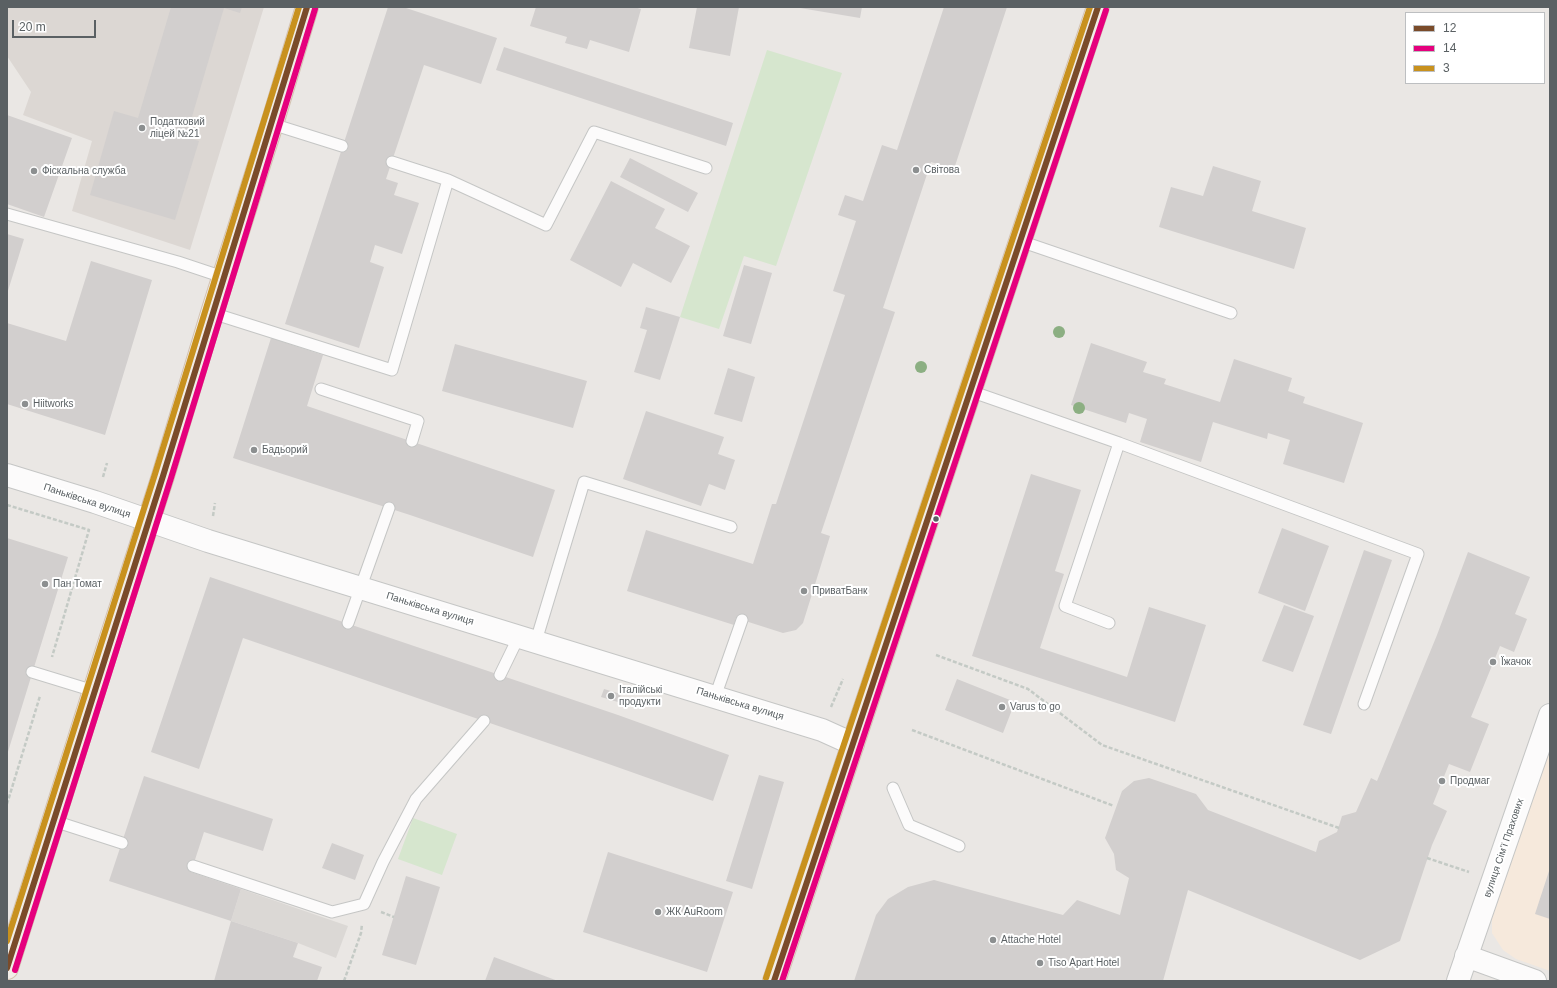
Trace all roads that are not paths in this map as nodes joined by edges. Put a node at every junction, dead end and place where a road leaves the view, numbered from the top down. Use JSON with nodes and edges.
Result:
{"nodes":[{"id":1,"x":307,"y":7,"type":"edge"},
{"id":2,"x":1098,"y":7,"type":"edge"},
{"id":3,"x":272,"y":124,"type":"junction"},
{"id":4,"x":342,"y":146,"type":"dead end"},
{"id":5,"x":392,"y":162,"type":"dead end"},
{"id":6,"x":706,"y":168,"type":"dead end"},
{"id":7,"x":448,"y":180,"type":"junction"},
{"id":8,"x":7,"y":214,"type":"edge"},
{"id":9,"x":1020,"y":241,"type":"junction"},
{"id":10,"x":223,"y":276,"type":"junction"},
{"id":11,"x":212,"y":313,"type":"junction"},
{"id":12,"x":1231,"y":313,"type":"dead end"},
{"id":13,"x":321,"y":389,"type":"dead end"},
{"id":14,"x":970,"y":391,"type":"junction"},
{"id":15,"x":412,"y":441,"type":"dead end"},
{"id":16,"x":1119,"y":443,"type":"junction"},
{"id":17,"x":7,"y":475,"type":"edge"},
{"id":18,"x":388,"y":508,"type":"dead end"},
{"id":19,"x":149,"y":522,"type":"junction"},
{"id":20,"x":731,"y":527,"type":"dead end"},
{"id":21,"x":360,"y":588,"type":"junction"},
{"id":22,"x":742,"y":620,"type":"dead end"},
{"id":23,"x":348,"y":623,"type":"dead end"},
{"id":24,"x":1110,"y":623,"type":"dead end"},
{"id":25,"x":527,"y":638,"type":"junction"},
{"id":26,"x":32,"y":672,"type":"dead end"},
{"id":27,"x":500,"y":675,"type":"dead end"},
{"id":28,"x":94,"y":691,"type":"junction"},
{"id":29,"x":716,"y":697,"type":"junction"},
{"id":30,"x":1364,"y":704,"type":"dead end"},
{"id":31,"x":1550,"y":715,"type":"edge"},
{"id":32,"x":484,"y":721,"type":"dead end"},
{"id":33,"x":853,"y":744,"type":"junction"},
{"id":34,"x":893,"y":788,"type":"dead end"},
{"id":35,"x":54,"y":820,"type":"junction"},
{"id":36,"x":122,"y":843,"type":"dead end"},
{"id":37,"x":959,"y":846,"type":"dead end"},
{"id":38,"x":193,"y":866,"type":"dead end"},
{"id":39,"x":1466,"y":956,"type":"junction"},
{"id":40,"x":7,"y":968,"type":"edge"},
{"id":41,"x":774,"y":981,"type":"edge"},
{"id":42,"x":1458,"y":981,"type":"edge"},
{"id":43,"x":1536,"y":981,"type":"edge"}],
"edges":[{"from":1,"to":3,"type":"main road"},
{"from":2,"to":9,"type":"main road"},
{"from":3,"to":4,"type":"lane"},
{"from":3,"to":10,"type":"main road"},
{"from":5,"to":7,"type":"lane"},
{"from":6,"to":7,"type":"lane"},
{"from":7,"to":11,"type":"lane"},
{"from":8,"to":10,"type":"lane"},
{"from":9,"to":12,"type":"lane"},
{"from":9,"to":14,"type":"main road"},
{"from":10,"to":11,"type":"main road"},
{"from":11,"to":19,"type":"main road"},
{"from":13,"to":15,"type":"lane"},
{"from":14,"to":16,"type":"lane"},
{"from":14,"to":33,"type":"main road"},
{"from":16,"to":24,"type":"lane"},
{"from":16,"to":30,"type":"lane"},
{"from":17,"to":19,"type":"street","name":"Паньківська вулиця"},
{"from":18,"to":21,"type":"lane"},
{"from":19,"to":21,"type":"street","name":"Паньківська вулиця"},
{"from":19,"to":28,"type":"main road"},
{"from":20,"to":25,"type":"lane"},
{"from":21,"to":23,"type":"lane"},
{"from":21,"to":25,"type":"street","name":"Паньківська вулиця"},
{"from":22,"to":29,"type":"lane"},
{"from":25,"to":27,"type":"lane"},
{"from":25,"to":29,"type":"street","name":"Паньківська вулиця"},
{"from":26,"to":28,"type":"lane"},
{"from":28,"to":35,"type":"main road"},
{"from":29,"to":33,"type":"street","name":"Паньківська вулиця"},
{"from":31,"to":39,"type":"street","name":"вулиця Сімʼї Прахових"},
{"from":32,"to":38,"type":"lane"},
{"from":33,"to":41,"type":"main road"},
{"from":34,"to":37,"type":"lane"},
{"from":35,"to":36,"type":"lane"},
{"from":35,"to":40,"type":"main road"},
{"from":39,"to":42,"type":"street","name":"вулиця Сімʼї Прахових"},
{"from":39,"to":43,"type":"street"}]}
